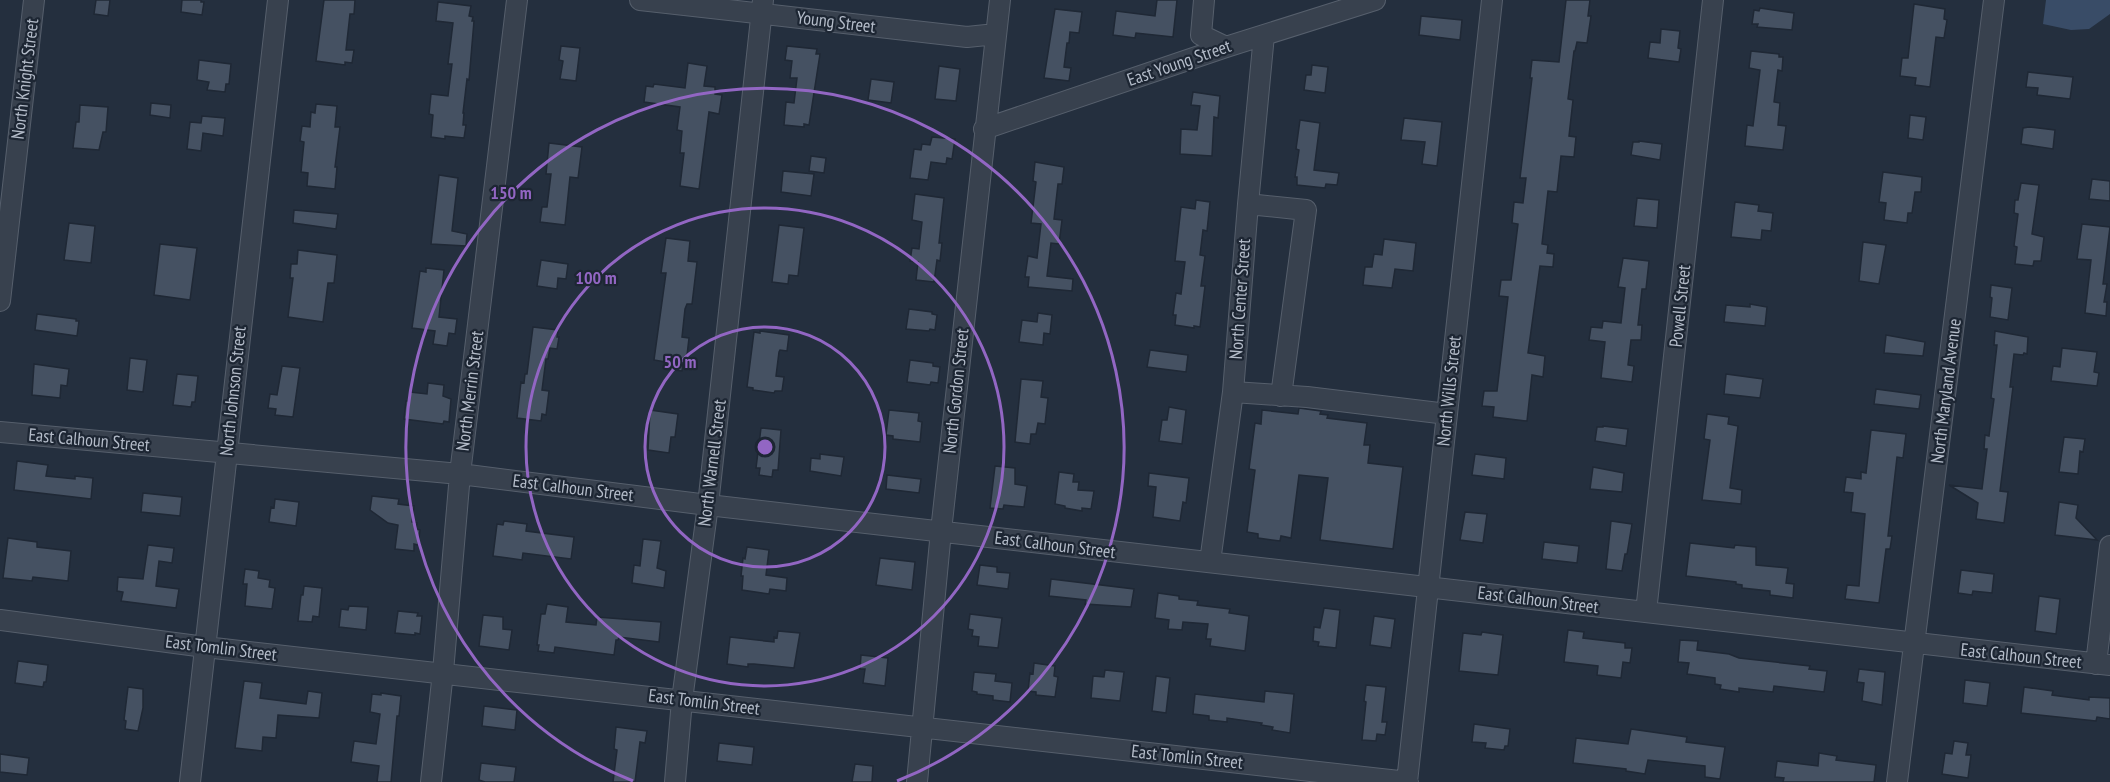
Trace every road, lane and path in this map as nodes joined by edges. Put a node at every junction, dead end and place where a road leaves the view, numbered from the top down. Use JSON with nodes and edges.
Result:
{"nodes":[{"id":1,"x":34,"y":0,"type":"edge"},
{"id":2,"x":278,"y":0,"type":"edge"},
{"id":3,"x":517,"y":0,"type":"edge"},
{"id":4,"x":640,"y":0,"type":"edge"},
{"id":5,"x":1000,"y":0,"type":"edge"},
{"id":6,"x":1204,"y":0,"type":"edge"},
{"id":7,"x":1376,"y":0,"type":"edge"},
{"id":8,"x":1492,"y":0,"type":"edge"},
{"id":9,"x":1713,"y":0,"type":"edge"},
{"id":10,"x":1994,"y":0,"type":"edge"},
{"id":11,"x":763,"y":7,"type":"edge"},
{"id":12,"x":996,"y":34,"type":"junction"},
{"id":13,"x":1264,"y":35,"type":"junction"},
{"id":14,"x":1226,"y":47,"type":"junction"},
{"id":15,"x":984,"y":129,"type":"junction"},
{"id":16,"x":1248,"y":204,"type":"junction"},
{"id":17,"x":0,"y":301,"type":"edge"},
{"id":18,"x":1233,"y":392,"type":"junction"},
{"id":19,"x":1281,"y":396,"type":"junction"},
{"id":20,"x":1447,"y":414,"type":"junction"},
{"id":21,"x":0,"y":432,"type":"edge"},
{"id":22,"x":226,"y":453,"type":"junction"},
{"id":23,"x":460,"y":474,"type":"junction"},
{"id":24,"x":708,"y":505,"type":"junction"},
{"id":25,"x":941,"y":531,"type":"junction"},
{"id":26,"x":2110,"y":546,"type":"edge"},
{"id":27,"x":1210,"y":562,"type":"junction"},
{"id":28,"x":1428,"y":587,"type":"junction"},
{"id":29,"x":1646,"y":612,"type":"junction"},
{"id":30,"x":0,"y":620,"type":"edge"},
{"id":31,"x":1915,"y":644,"type":"junction"},
{"id":32,"x":206,"y":647,"type":"junction"},
{"id":33,"x":2103,"y":665,"type":"edge"},
{"id":34,"x":443,"y":672,"type":"junction"},
{"id":35,"x":682,"y":700,"type":"junction"},
{"id":36,"x":922,"y":727,"type":"junction"},
{"id":37,"x":190,"y":782,"type":"edge"},
{"id":38,"x":431,"y":782,"type":"edge"},
{"id":39,"x":675,"y":782,"type":"edge"},
{"id":40,"x":917,"y":782,"type":"edge"},
{"id":41,"x":1407,"y":782,"type":"edge"},
{"id":42,"x":1897,"y":782,"type":"edge"}],
"edges":[{"from":1,"to":17,"type":"street","name":"North Knight Street"},
{"from":2,"to":22,"type":"street","name":"North Johnson Street"},
{"from":3,"to":23,"type":"street","name":"North Merrin Street"},
{"from":4,"to":11,"type":"street","name":"Young Street"},
{"from":5,"to":12,"type":"street","name":"North Gordon Street"},
{"from":6,"to":14,"type":"street"},
{"from":7,"to":13,"type":"street","name":"East Young Street"},
{"from":8,"to":20,"type":"street","name":"North Wills Street"},
{"from":9,"to":29,"type":"street","name":"Powell Street"},
{"from":10,"to":31,"type":"street","name":"North Maryland Avenue"},
{"from":11,"to":12,"type":"street","name":"Young Street"},
{"from":11,"to":24,"type":"street","name":"North Warnell Street"},
{"from":12,"to":15,"type":"street","name":"North Gordon Street"},
{"from":13,"to":14,"type":"street","name":"East Young Street"},
{"from":13,"to":16,"type":"street","name":"North Center Street"},
{"from":14,"to":15,"type":"street","name":"East Young Street"},
{"from":15,"to":25,"type":"street","name":"North Gordon Street"},
{"from":16,"to":18,"type":"street","name":"North Center Street"},
{"from":16,"to":19,"type":"street"},
{"from":18,"to":19,"type":"street"},
{"from":18,"to":27,"type":"street","name":"North Center Street"},
{"from":19,"to":20,"type":"street"},
{"from":20,"to":28,"type":"street","name":"North Wills Street"},
{"from":21,"to":22,"type":"street","name":"East Calhoun Street"},
{"from":22,"to":23,"type":"street","name":"East Calhoun Street"},
{"from":22,"to":32,"type":"street","name":"North Johnson Street"},
{"from":23,"to":24,"type":"street","name":"East Calhoun Street"},
{"from":23,"to":34,"type":"street","name":"North Merrin Street"},
{"from":24,"to":25,"type":"street","name":"East Calhoun Street"},
{"from":24,"to":35,"type":"street","name":"North Warnell Street"},
{"from":25,"to":27,"type":"street","name":"East Calhoun Street"},
{"from":25,"to":36,"type":"street","name":"North Gordon Street"},
{"from":26,"to":33,"type":"street"},
{"from":27,"to":28,"type":"street","name":"East Calhoun Street"},
{"from":28,"to":29,"type":"street","name":"East Calhoun Street"},
{"from":28,"to":41,"type":"street","name":"North Wills Street"},
{"from":29,"to":31,"type":"street","name":"East Calhoun Street"},
{"from":30,"to":32,"type":"street","name":"East Tomlin Street"},
{"from":31,"to":33,"type":"street","name":"East Calhoun Street"},
{"from":31,"to":42,"type":"street","name":"North Maryland Avenue"},
{"from":32,"to":34,"type":"street","name":"East Tomlin Street"},
{"from":32,"to":37,"type":"street","name":"North Johnson Street"},
{"from":34,"to":35,"type":"street","name":"East Tomlin Street"},
{"from":34,"to":38,"type":"street","name":"North Merrin Street"},
{"from":35,"to":36,"type":"street","name":"East Tomlin Street"},
{"from":35,"to":39,"type":"street","name":"North Warnell Street"},
{"from":36,"to":40,"type":"street","name":"North Gordon Street"},
{"from":36,"to":41,"type":"street","name":"East Tomlin Street"}]}
